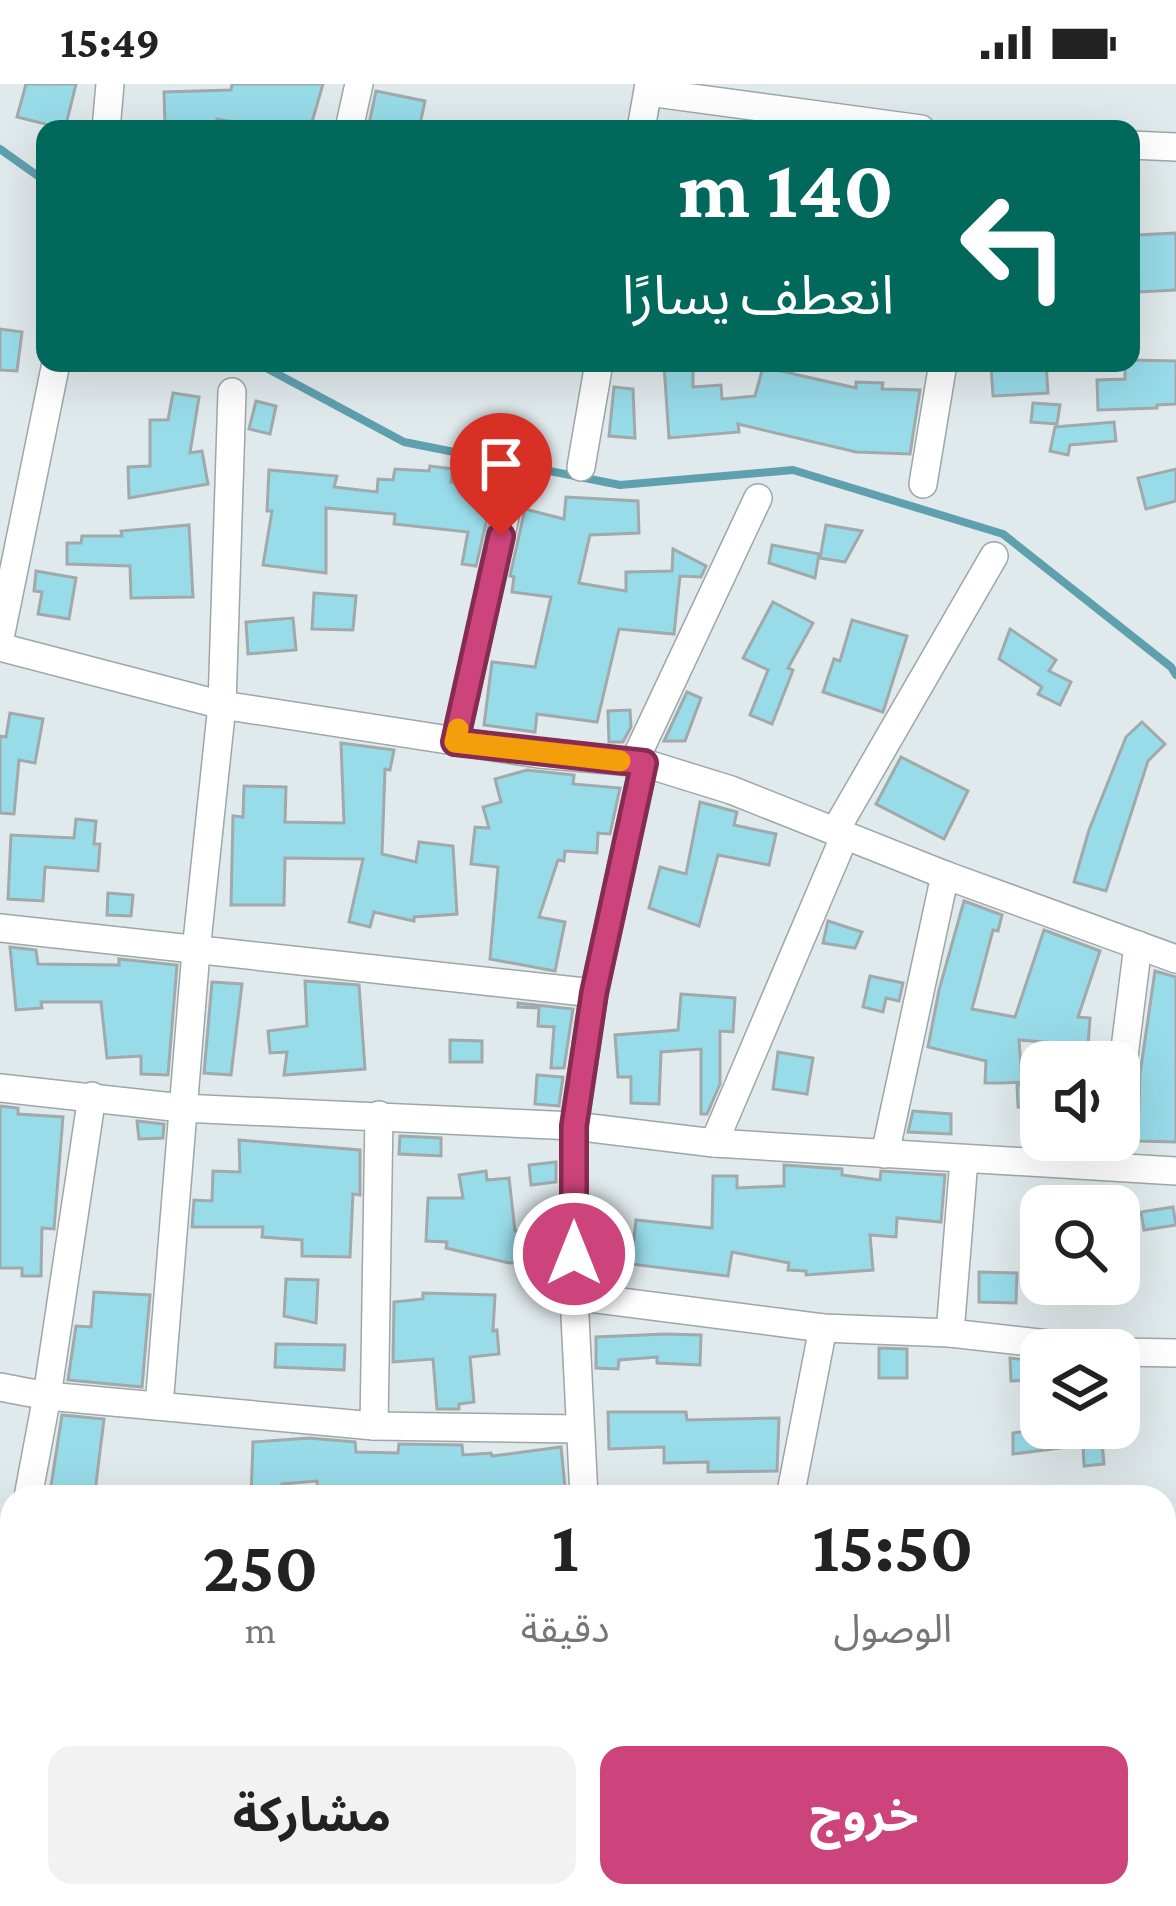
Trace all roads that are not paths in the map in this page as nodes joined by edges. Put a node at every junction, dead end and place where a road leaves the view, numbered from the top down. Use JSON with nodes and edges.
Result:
{"nodes":[{"id":1,"x":110,"y":84,"type":"edge"},
{"id":2,"x":359,"y":84,"type":"edge"},
{"id":3,"x":649,"y":88,"type":"edge"},
{"id":4,"x":107,"y":120,"type":"edge"},
{"id":5,"x":352,"y":120,"type":"edge"},
{"id":6,"x":643,"y":120,"type":"edge"},
{"id":7,"x":861,"y":120,"type":"edge"},
{"id":8,"x":1140,"y":145,"type":"edge"},
{"id":9,"x":1176,"y":147,"type":"edge"},
{"id":10,"x":54,"y":372,"type":"edge"},
{"id":11,"x":597,"y":372,"type":"edge"},
{"id":12,"x":942,"y":372,"type":"edge"},
{"id":13,"x":232,"y":392,"type":"dead end"},
{"id":14,"x":581,"y":467,"type":"dead end"},
{"id":15,"x":923,"y":484,"type":"dead end"},
{"id":16,"x":510,"y":494,"type":"dead end"},
{"id":17,"x":758,"y":498,"type":"dead end"},
{"id":18,"x":994,"y":556,"type":"dead end"},
{"id":19,"x":0,"y":638,"type":"edge"},
{"id":20,"x":0,"y":647,"type":"edge"},
{"id":21,"x":223,"y":705,"type":"junction"},
{"id":22,"x":455,"y":742,"type":"junction"},
{"id":23,"x":639,"y":763,"type":"junction"},
{"id":24,"x":840,"y":833,"type":"junction"},
{"id":25,"x":944,"y":875,"type":"junction"},
{"id":26,"x":0,"y":928,"type":"edge"},
{"id":27,"x":1138,"y":945,"type":"junction"},
{"id":28,"x":196,"y":951,"type":"junction"},
{"id":29,"x":1176,"y":959,"type":"edge"},
{"id":30,"x":594,"y":993,"type":"junction"},
{"id":31,"x":1126,"y":1041,"type":"edge"},
{"id":32,"x":0,"y":1088,"type":"edge"},
{"id":33,"x":92,"y":1096,"type":"junction"},
{"id":34,"x":182,"y":1108,"type":"junction"},
{"id":35,"x":379,"y":1115,"type":"junction"},
{"id":36,"x":574,"y":1126,"type":"junction"},
{"id":37,"x":713,"y":1143,"type":"junction"},
{"id":38,"x":885,"y":1154,"type":"junction"},
{"id":39,"x":1020,"y":1158,"type":"edge"},
{"id":40,"x":964,"y":1160,"type":"junction"},
{"id":41,"x":1139,"y":1161,"type":"edge"},
{"id":42,"x":1176,"y":1171,"type":"edge"},
{"id":43,"x":574,"y":1296,"type":"junction"},
{"id":44,"x":823,"y":1328,"type":"junction"},
{"id":45,"x":950,"y":1333,"type":"junction"},
{"id":46,"x":1020,"y":1341,"type":"edge"},
{"id":47,"x":1140,"y":1352,"type":"edge"},
{"id":48,"x":1176,"y":1353,"type":"edge"},
{"id":49,"x":0,"y":1387,"type":"edge"},
{"id":50,"x":47,"y":1396,"type":"junction"},
{"id":51,"x":159,"y":1406,"type":"junction"},
{"id":52,"x":374,"y":1426,"type":"junction"},
{"id":53,"x":580,"y":1429,"type":"junction"},
{"id":54,"x":30,"y":1485,"type":"edge"},
{"id":55,"x":583,"y":1485,"type":"edge"},
{"id":56,"x":792,"y":1485,"type":"edge"}],
"edges":[{"from":1,"to":4,"type":"street"},
{"from":2,"to":5,"type":"street"},
{"from":3,"to":6,"type":"street"},
{"from":3,"to":7,"type":"street"},
{"from":8,"to":9,"type":"street"},
{"from":10,"to":19,"type":"street"},
{"from":11,"to":14,"type":"street"},
{"from":12,"to":15,"type":"street"},
{"from":13,"to":21,"type":"street"},
{"from":16,"to":22,"type":"street"},
{"from":17,"to":23,"type":"street"},
{"from":18,"to":24,"type":"street"},
{"from":20,"to":21,"type":"street"},
{"from":21,"to":22,"type":"street"},
{"from":21,"to":28,"type":"street"},
{"from":22,"to":23,"type":"street"},
{"from":23,"to":24,"type":"street"},
{"from":23,"to":30,"type":"street"},
{"from":24,"to":25,"type":"street"},
{"from":24,"to":37,"type":"street"},
{"from":25,"to":27,"type":"street"},
{"from":25,"to":38,"type":"street"},
{"from":26,"to":28,"type":"street"},
{"from":27,"to":29,"type":"street"},
{"from":27,"to":31,"type":"street"},
{"from":28,"to":30,"type":"street"},
{"from":28,"to":34,"type":"street"},
{"from":30,"to":36,"type":"street"},
{"from":32,"to":33,"type":"street"},
{"from":33,"to":34,"type":"street"},
{"from":33,"to":50,"type":"street"},
{"from":34,"to":35,"type":"street"},
{"from":34,"to":51,"type":"street"},
{"from":35,"to":36,"type":"street"},
{"from":35,"to":52,"type":"street"},
{"from":36,"to":37,"type":"street"},
{"from":36,"to":43,"type":"street"},
{"from":37,"to":38,"type":"street"},
{"from":38,"to":40,"type":"street"},
{"from":39,"to":40,"type":"street"},
{"from":40,"to":45,"type":"street"},
{"from":41,"to":42,"type":"street"},
{"from":43,"to":44,"type":"street"},
{"from":43,"to":53,"type":"street"},
{"from":44,"to":45,"type":"street"},
{"from":44,"to":56,"type":"street"},
{"from":45,"to":46,"type":"street"},
{"from":47,"to":48,"type":"street"},
{"from":49,"to":50,"type":"street"},
{"from":50,"to":51,"type":"street"},
{"from":50,"to":54,"type":"street"},
{"from":51,"to":52,"type":"street"},
{"from":52,"to":53,"type":"street"},
{"from":53,"to":55,"type":"street"}]}
